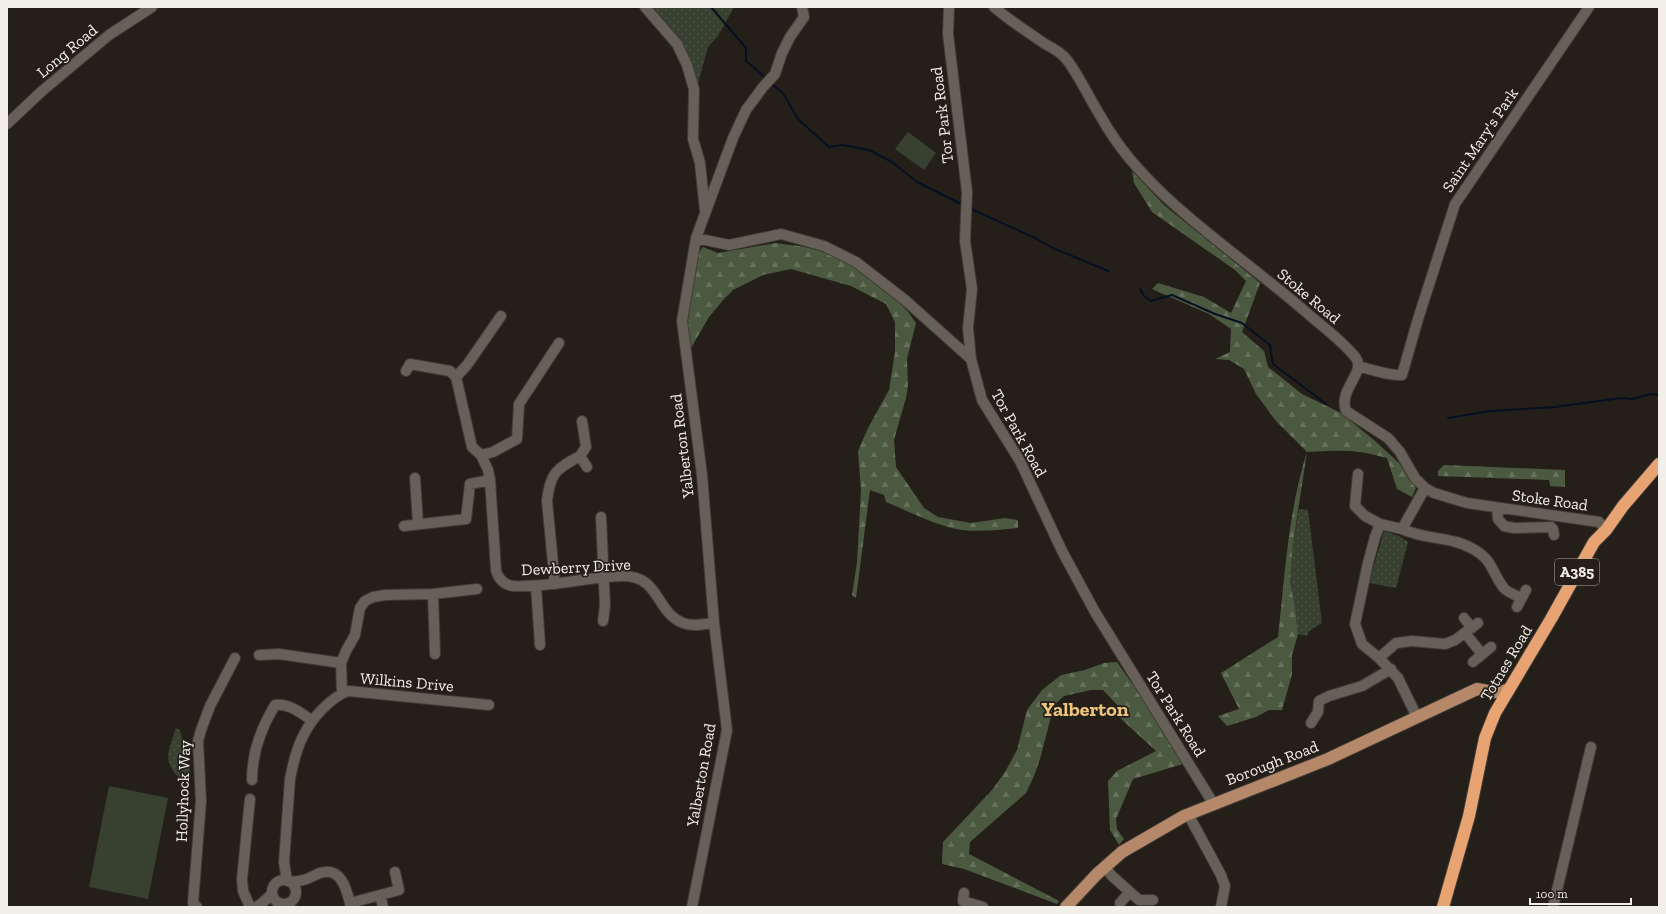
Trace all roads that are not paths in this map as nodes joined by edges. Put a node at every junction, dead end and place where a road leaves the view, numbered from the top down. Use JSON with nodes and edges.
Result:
{"nodes":[{"id":1,"x":152,"y":7,"type":"edge"},
{"id":2,"x":645,"y":7,"type":"edge"},
{"id":3,"x":802,"y":7,"type":"edge"},
{"id":4,"x":949,"y":7,"type":"edge"},
{"id":5,"x":994,"y":7,"type":"edge"},
{"id":6,"x":1590,"y":7,"type":"edge"},
{"id":7,"x":7,"y":124,"type":"edge"},
{"id":8,"x":705,"y":215,"type":"junction"},
{"id":9,"x":696,"y":238,"type":"junction"},
{"id":10,"x":501,"y":316,"type":"dead end"},
{"id":11,"x":559,"y":343,"type":"dead end"},
{"id":12,"x":971,"y":359,"type":"junction"},
{"id":13,"x":1358,"y":367,"type":"junction"},
{"id":14,"x":406,"y":372,"type":"dead end"},
{"id":15,"x":456,"y":377,"type":"junction"},
{"id":16,"x":582,"y":421,"type":"dead end"},
{"id":17,"x":481,"y":455,"type":"junction"},
{"id":18,"x":580,"y":456,"type":"junction"},
{"id":19,"x":1659,"y":464,"type":"edge"},
{"id":20,"x":587,"y":467,"type":"dead end"},
{"id":21,"x":1358,"y":474,"type":"dead end"},
{"id":22,"x":415,"y":478,"type":"dead end"},
{"id":23,"x":490,"y":480,"type":"junction"},
{"id":24,"x":1425,"y":488,"type":"junction"},
{"id":25,"x":1497,"y":508,"type":"junction"},
{"id":26,"x":601,"y":516,"type":"dead end"},
{"id":27,"x":418,"y":524,"type":"junction"},
{"id":28,"x":1380,"y":524,"type":"junction"},
{"id":29,"x":404,"y":526,"type":"dead end"},
{"id":30,"x":1402,"y":529,"type":"junction"},
{"id":31,"x":1606,"y":530,"type":"junction"},
{"id":32,"x":1554,"y":535,"type":"dead end"},
{"id":33,"x":604,"y":577,"type":"junction"},
{"id":34,"x":555,"y":584,"type":"junction"},
{"id":35,"x":536,"y":586,"type":"junction"},
{"id":36,"x":478,"y":589,"type":"dead end"},
{"id":37,"x":432,"y":594,"type":"junction"},
{"id":38,"x":1521,"y":598,"type":"dead end"},
{"id":39,"x":1464,"y":618,"type":"dead end"},
{"id":40,"x":602,"y":621,"type":"dead end"},
{"id":41,"x":714,"y":623,"type":"junction"},
{"id":42,"x":1472,"y":628,"type":"junction"},
{"id":43,"x":540,"y":645,"type":"dead end"},
{"id":44,"x":1492,"y":647,"type":"dead end"},
{"id":45,"x":435,"y":654,"type":"dead end"},
{"id":46,"x":1482,"y":654,"type":"junction"},
{"id":47,"x":259,"y":655,"type":"dead end"},
{"id":48,"x":235,"y":658,"type":"dead end"},
{"id":49,"x":1379,"y":658,"type":"junction"},
{"id":50,"x":1473,"y":662,"type":"dead end"},
{"id":51,"x":341,"y":663,"type":"junction"},
{"id":52,"x":1391,"y":669,"type":"junction"},
{"id":53,"x":1509,"y":688,"type":"junction"},
{"id":54,"x":1492,"y":692,"type":"junction"},
{"id":55,"x":342,"y":693,"type":"junction"},
{"id":56,"x":489,"y":705,"type":"dead end"},
{"id":57,"x":1495,"y":713,"type":"junction"},
{"id":58,"x":1417,"y":717,"type":"junction"},
{"id":59,"x":312,"y":720,"type":"junction"},
{"id":60,"x":1311,"y":723,"type":"dead end"},
{"id":61,"x":1591,"y":748,"type":"dead end"},
{"id":62,"x":252,"y":780,"type":"dead end"},
{"id":63,"x":250,"y":799,"type":"dead end"},
{"id":64,"x":1213,"y":803,"type":"junction"},
{"id":65,"x":1188,"y":814,"type":"junction"},
{"id":66,"x":284,"y":862,"type":"junction"},
{"id":67,"x":1105,"y":867,"type":"junction"},
{"id":68,"x":395,"y":872,"type":"dead end"},
{"id":69,"x":289,"y":881,"type":"junction"},
{"id":70,"x":302,"y":881,"type":"junction"},
{"id":71,"x":277,"y":883,"type":"junction"},
{"id":72,"x":1130,"y":892,"type":"junction"},
{"id":73,"x":964,"y":893,"type":"dead end"},
{"id":74,"x":380,"y":895,"type":"junction"},
{"id":75,"x":295,"y":899,"type":"edge"},
{"id":76,"x":1153,"y":900,"type":"dead end"},
{"id":77,"x":280,"y":902,"type":"edge"},
{"id":78,"x":1120,"y":903,"type":"dead end"},
{"id":79,"x":350,"y":905,"type":"edge"},
{"id":80,"x":259,"y":906,"type":"edge"},
{"id":81,"x":197,"y":907,"type":"edge"},
{"id":82,"x":250,"y":907,"type":"edge"},
{"id":83,"x":383,"y":907,"type":"edge"},
{"id":84,"x":692,"y":907,"type":"edge"},
{"id":85,"x":983,"y":907,"type":"edge"},
{"id":86,"x":1066,"y":907,"type":"edge"},
{"id":87,"x":1221,"y":907,"type":"edge"},
{"id":88,"x":1444,"y":907,"type":"edge"},
{"id":89,"x":1553,"y":907,"type":"edge"}],
"edges":[{"from":1,"to":7,"type":"street","name":"Long Road"},
{"from":2,"to":8,"type":"street"},
{"from":3,"to":8,"type":"street","name":"Yalberton Road"},
{"from":4,"to":12,"type":"street","name":"Tor Park Road"},
{"from":5,"to":13,"type":"street","name":"Stoke Road"},
{"from":6,"to":13,"type":"street","name":"Saint Mary's Park"},
{"from":8,"to":9,"type":"street","name":"Yalberton Road"},
{"from":9,"to":12,"type":"street"},
{"from":9,"to":41,"type":"street","name":"Yalberton Road"},
{"from":10,"to":15,"type":"street"},
{"from":11,"to":17,"type":"street"},
{"from":12,"to":64,"type":"street","name":"Tor Park Road"},
{"from":13,"to":24,"type":"street","name":"Stoke Road"},
{"from":14,"to":15,"type":"street"},
{"from":15,"to":17,"type":"street","name":"Dewberry Drive"},
{"from":16,"to":18,"type":"street"},
{"from":17,"to":23,"type":"street","name":"Dewberry Drive"},
{"from":18,"to":20,"type":"street"},
{"from":18,"to":34,"type":"street"},
{"from":19,"to":31,"type":"highway","name":"Totnes Road","number":"A385"},
{"from":21,"to":28,"type":"street"},
{"from":22,"to":27,"type":"street"},
{"from":23,"to":27,"type":"street"},
{"from":23,"to":35,"type":"street","name":"Dewberry Drive"},
{"from":24,"to":25,"type":"street","name":"Stoke Road"},
{"from":24,"to":30,"type":"street"},
{"from":25,"to":31,"type":"street","name":"Stoke Road"},
{"from":25,"to":32,"type":"street"},
{"from":26,"to":33,"type":"street"},
{"from":27,"to":29,"type":"street"},
{"from":28,"to":30,"type":"street"},
{"from":28,"to":49,"type":"street"},
{"from":30,"to":38,"type":"street"},
{"from":31,"to":53,"type":"highway","name":"Totnes Road","number":"A385"},
{"from":33,"to":34,"type":"street","name":"Dewberry Drive"},
{"from":33,"to":40,"type":"street"},
{"from":33,"to":41,"type":"street","name":"Dewberry Drive"},
{"from":34,"to":35,"type":"street","name":"Dewberry Drive"},
{"from":35,"to":43,"type":"street"},
{"from":36,"to":37,"type":"street"},
{"from":37,"to":45,"type":"street"},
{"from":37,"to":51,"type":"street"},
{"from":39,"to":42,"type":"street"},
{"from":41,"to":84,"type":"street","name":"Yalberton Road"},
{"from":42,"to":46,"type":"street"},
{"from":42,"to":49,"type":"street"},
{"from":44,"to":46,"type":"street"},
{"from":46,"to":50,"type":"street"},
{"from":47,"to":51,"type":"street"},
{"from":48,"to":81,"type":"street","name":"Hollyhock Way"},
{"from":49,"to":52,"type":"street"},
{"from":51,"to":55,"type":"street"},
{"from":52,"to":58,"type":"street"},
{"from":52,"to":60,"type":"street"},
{"from":53,"to":54,"type":"main road","name":"Borough Road"},
{"from":53,"to":57,"type":"highway","name":"Totnes Road","number":"A385"},
{"from":54,"to":57,"type":"main road"},
{"from":54,"to":58,"type":"main road","name":"Borough Road"},
{"from":55,"to":56,"type":"street","name":"Wilkins Drive"},
{"from":55,"to":59,"type":"street","name":"Wilkins Drive"},
{"from":57,"to":88,"type":"highway","name":"Totnes Road","number":"A385"},
{"from":58,"to":64,"type":"main road","name":"Borough Road"},
{"from":59,"to":62,"type":"street"},
{"from":59,"to":66,"type":"street","name":"Wilkins Drive"},
{"from":61,"to":89,"type":"street"},
{"from":63,"to":82,"type":"street"},
{"from":64,"to":65,"type":"main road","name":"Borough Road"},
{"from":65,"to":67,"type":"main road","name":"Borough Road"},
{"from":65,"to":87,"type":"street"},
{"from":66,"to":69,"type":"street","name":"Wilkins Drive"},
{"from":66,"to":71,"type":"street","name":"Wilkins Drive"},
{"from":67,"to":72,"type":"street"},
{"from":67,"to":86,"type":"main road","name":"Borough Road"},
{"from":68,"to":74,"type":"street"},
{"from":69,"to":70,"type":"street"},
{"from":69,"to":71,"type":"street"},
{"from":69,"to":75,"type":"street","name":"Wilkins Drive"},
{"from":70,"to":75,"type":"street"},
{"from":70,"to":79,"type":"street"},
{"from":71,"to":77,"type":"street","name":"Wilkins Drive"},
{"from":72,"to":76,"type":"street"},
{"from":72,"to":78,"type":"street"},
{"from":73,"to":85,"type":"street"},
{"from":74,"to":79,"type":"street"},
{"from":74,"to":83,"type":"street"},
{"from":75,"to":77,"type":"street"},
{"from":77,"to":80,"type":"street"}]}
